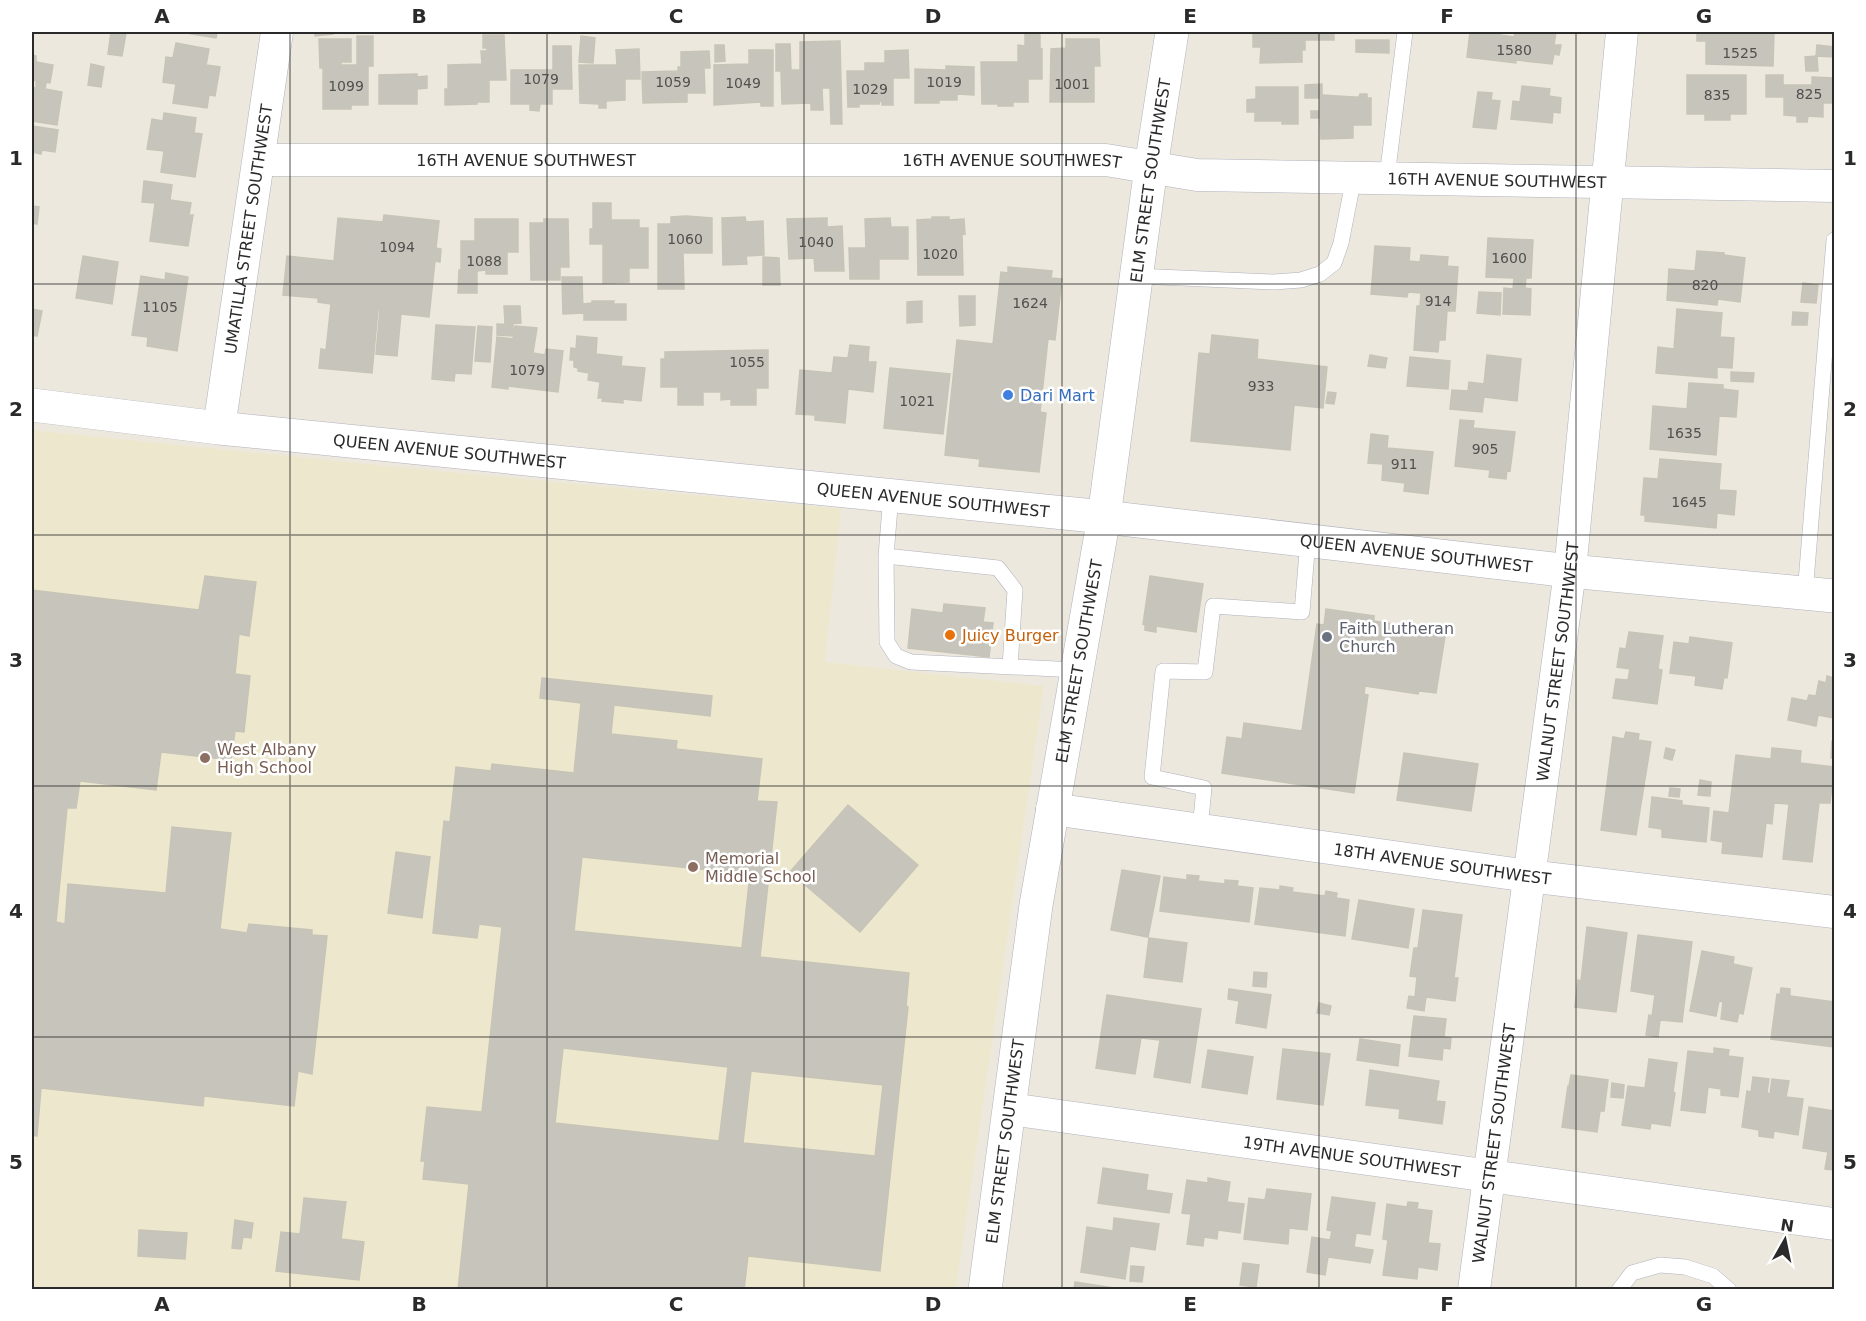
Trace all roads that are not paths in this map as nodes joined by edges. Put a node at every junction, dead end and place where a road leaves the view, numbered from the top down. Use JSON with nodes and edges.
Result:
{"nodes":[{"id":1,"x":277,"y":32,"type":"edge"},
{"id":2,"x":1172,"y":32,"type":"edge"},
{"id":3,"x":1405,"y":32,"type":"edge"},
{"id":4,"x":1622,"y":32,"type":"edge"},
{"id":5,"x":260,"y":160,"type":"junction"},
{"id":6,"x":1151,"y":167,"type":"junction"},
{"id":7,"x":1354,"y":177,"type":"junction"},
{"id":8,"x":1387,"y":177,"type":"junction"},
{"id":9,"x":1608,"y":183,"type":"junction"},
{"id":10,"x":1834,"y":186,"type":"edge"},
{"id":11,"x":1834,"y":240,"type":"edge"},
{"id":12,"x":1136,"y":276,"type":"junction"},
{"id":13,"x":32,"y":405,"type":"edge"},
{"id":14,"x":219,"y":428,"type":"junction"},
{"id":15,"x":891,"y":495,"type":"junction"},
{"id":16,"x":1104,"y":517,"type":"junction"},
{"id":17,"x":1308,"y":540,"type":"junction"},
{"id":18,"x":886,"y":556,"type":"junction"},
{"id":19,"x":1570,"y":571,"type":"junction"},
{"id":20,"x":1820,"y":595,"type":"edge"},
{"id":21,"x":1010,"y":667,"type":"junction"},
{"id":22,"x":1077,"y":670,"type":"junction"},
{"id":23,"x":1052,"y":809,"type":"junction"},
{"id":24,"x":1200,"y":830,"type":"junction"},
{"id":25,"x":1528,"y":876,"type":"junction"},
{"id":26,"x":1834,"y":912,"type":"edge"},
{"id":27,"x":1010,"y":1109,"type":"junction"},
{"id":28,"x":1490,"y":1175,"type":"junction"},
{"id":29,"x":1834,"y":1224,"type":"edge"},
{"id":30,"x":985,"y":1290,"type":"edge"},
{"id":31,"x":1474,"y":1290,"type":"edge"},
{"id":32,"x":1619,"y":1290,"type":"edge"},
{"id":33,"x":1729,"y":1290,"type":"edge"}],
"edges":[{"from":1,"to":5,"type":"street","name":"UMATILLA STREET SOUTHWEST"},
{"from":2,"to":6,"type":"main road","name":"ELM STREET SOUTHWEST"},
{"from":3,"to":8,"type":"lane"},
{"from":4,"to":9,"type":"street","name":"WALNUT STREET SOUTHWEST"},
{"from":5,"to":6,"type":"street","name":"16TH AVENUE SOUTHWEST"},
{"from":5,"to":14,"type":"street","name":"UMATILLA STREET SOUTHWEST"},
{"from":6,"to":7,"type":"street","name":"16TH AVENUE SOUTHWEST"},
{"from":6,"to":12,"type":"main road","name":"ELM STREET SOUTHWEST"},
{"from":7,"to":8,"type":"street","name":"16TH AVENUE SOUTHWEST"},
{"from":7,"to":12,"type":"lane"},
{"from":8,"to":9,"type":"street","name":"16TH AVENUE SOUTHWEST"},
{"from":9,"to":10,"type":"street","name":"16TH AVENUE SOUTHWEST"},
{"from":9,"to":19,"type":"street","name":"WALNUT STREET SOUTHWEST"},
{"from":11,"to":20,"type":"lane"},
{"from":12,"to":16,"type":"main road","name":"ELM STREET SOUTHWEST"},
{"from":13,"to":14,"type":"main road","name":"QUEEN AVENUE SOUTHWEST"},
{"from":14,"to":15,"type":"main road","name":"QUEEN AVENUE SOUTHWEST"},
{"from":15,"to":16,"type":"main road","name":"QUEEN AVENUE SOUTHWEST"},
{"from":15,"to":18,"type":"lane"},
{"from":16,"to":17,"type":"main road","name":"QUEEN AVENUE SOUTHWEST"},
{"from":16,"to":22,"type":"main road","name":"ELM STREET SOUTHWEST"},
{"from":17,"to":19,"type":"main road","name":"QUEEN AVENUE SOUTHWEST"},
{"from":17,"to":24,"type":"lane"},
{"from":18,"to":21,"type":"lane"},
{"from":18,"to":21,"type":"lane"},
{"from":19,"to":20,"type":"main road","name":"QUEEN AVENUE SOUTHWEST"},
{"from":19,"to":25,"type":"street","name":"WALNUT STREET SOUTHWEST"},
{"from":21,"to":22,"type":"lane"},
{"from":22,"to":23,"type":"main road","name":"ELM STREET SOUTHWEST"},
{"from":23,"to":24,"type":"street","name":"18TH AVENUE SOUTHWEST"},
{"from":23,"to":27,"type":"main road","name":"ELM STREET SOUTHWEST"},
{"from":24,"to":25,"type":"street","name":"18TH AVENUE SOUTHWEST"},
{"from":25,"to":26,"type":"street","name":"18TH AVENUE SOUTHWEST"},
{"from":25,"to":28,"type":"street","name":"WALNUT STREET SOUTHWEST"},
{"from":27,"to":28,"type":"street","name":"19TH AVENUE SOUTHWEST"},
{"from":27,"to":30,"type":"main road","name":"ELM STREET SOUTHWEST"},
{"from":28,"to":29,"type":"street","name":"19TH AVENUE SOUTHWEST"},
{"from":28,"to":31,"type":"street","name":"WALNUT STREET SOUTHWEST"},
{"from":32,"to":33,"type":"lane"}]}
